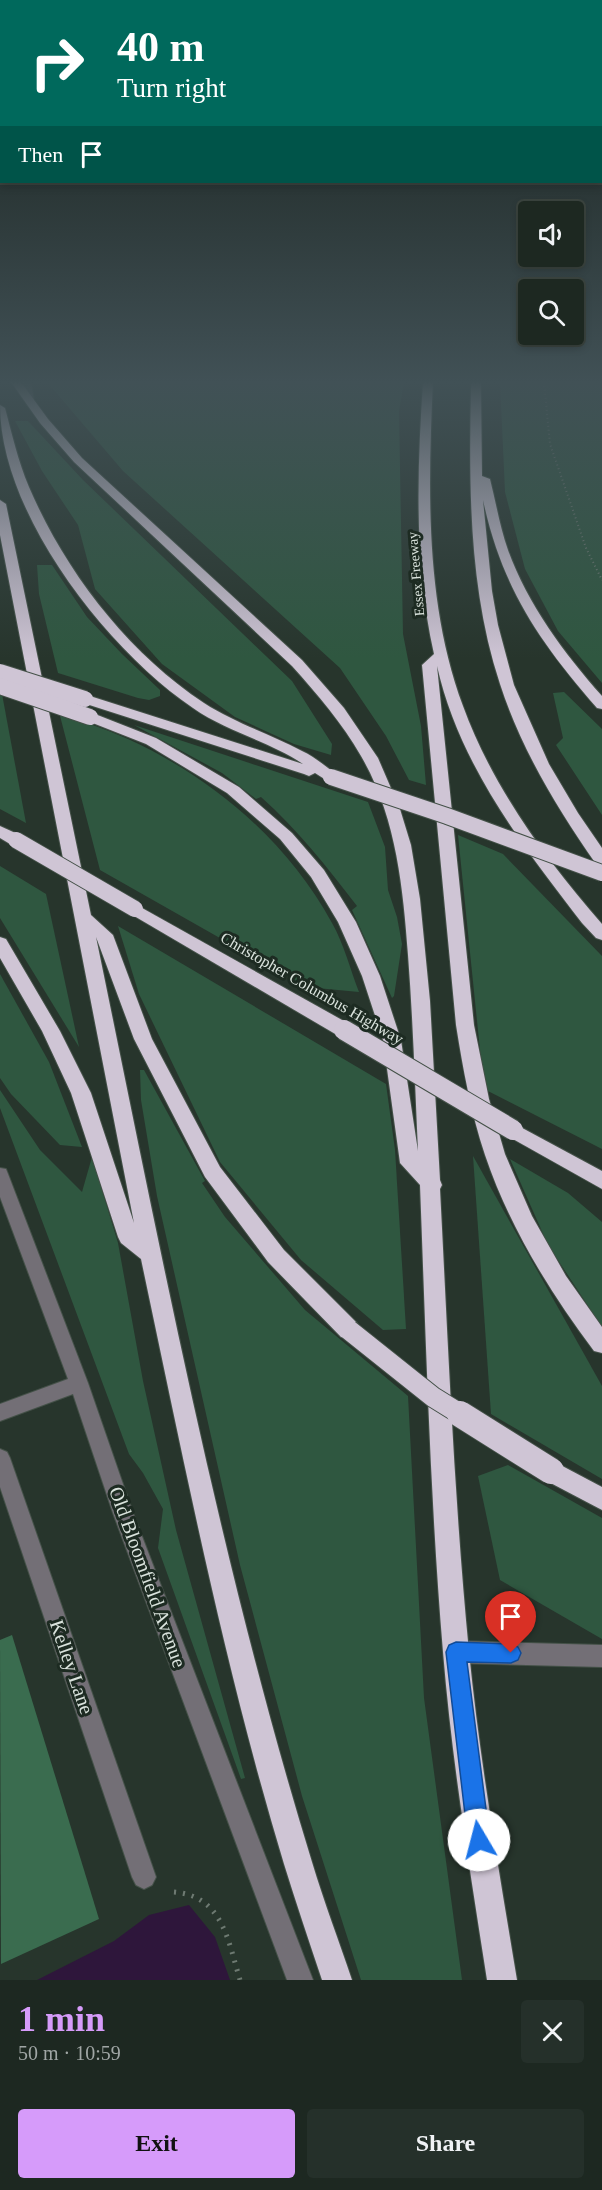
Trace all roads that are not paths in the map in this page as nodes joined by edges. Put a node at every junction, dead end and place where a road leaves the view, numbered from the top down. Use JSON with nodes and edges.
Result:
{"nodes":[{"id":1,"x":20,"y":474,"type":"edge"},
{"id":2,"x":94,"y":474,"type":"edge"},
{"id":3,"x":425,"y":474,"type":"edge"},
{"id":4,"x":477,"y":474,"type":"edge"},
{"id":5,"x":482,"y":474,"type":"edge"},
{"id":6,"x":0,"y":504,"type":"edge"},
{"id":7,"x":3,"y":533,"type":"edge"},
{"id":8,"x":6,"y":561,"type":"edge"},
{"id":9,"x":441,"y":655,"type":"junction"},
{"id":10,"x":0,"y":672,"type":"edge"},
{"id":11,"x":0,"y":686,"type":"edge"},
{"id":12,"x":602,"y":705,"type":"edge"},
{"id":13,"x":331,"y":777,"type":"junction"},
{"id":14,"x":0,"y":831,"type":"edge"},
{"id":15,"x":602,"y":860,"type":"edge"},
{"id":16,"x":602,"y":873,"type":"edge"},
{"id":17,"x":83,"y":917,"type":"junction"},
{"id":18,"x":602,"y":934,"type":"edge"},
{"id":19,"x":0,"y":943,"type":"edge"},
{"id":20,"x":0,"y":1174,"type":"edge"},
{"id":21,"x":602,"y":1181,"type":"edge"},
{"id":22,"x":432,"y":1185,"type":"junction"},
{"id":23,"x":152,"y":1255,"type":"junction"},
{"id":24,"x":602,"y":1344,"type":"edge"},
{"id":25,"x":79,"y":1383,"type":"junction"},
{"id":26,"x":0,"y":1413,"type":"edge"},
{"id":27,"x":0,"y":1458,"type":"edge"},
{"id":28,"x":602,"y":1499,"type":"edge"},
{"id":29,"x":456,"y":1652,"type":"junction"},
{"id":30,"x":602,"y":1656,"type":"edge"},
{"id":31,"x":144,"y":1877,"type":"dead end"},
{"id":32,"x":300,"y":1980,"type":"edge"},
{"id":33,"x":337,"y":1980,"type":"edge"},
{"id":34,"x":502,"y":1980,"type":"edge"}],
"edges":[{"from":1,"to":13,"type":"highway"},
{"from":2,"to":22,"type":"highway"},
{"from":3,"to":9,"type":"highway","name":"Essex Freeway"},
{"from":4,"to":15,"type":"highway"},
{"from":5,"to":12,"type":"highway"},
{"from":6,"to":7,"type":"highway"},
{"from":7,"to":8,"type":"highway"},
{"from":8,"to":17,"type":"highway"},
{"from":9,"to":18,"type":"highway","name":"Essex Freeway"},
{"from":9,"to":24,"type":"highway"},
{"from":10,"to":13,"type":"highway","bridge":true},
{"from":11,"to":22,"type":"highway","bridge":true},
{"from":13,"to":16,"type":"highway","bridge":true},
{"from":14,"to":21,"type":"highway","name":"Christopher Columbus Highway","bridge":true},
{"from":17,"to":23,"type":"highway"},
{"from":17,"to":28,"type":"highway","bridge":true},
{"from":19,"to":23,"type":"highway"},
{"from":20,"to":25,"type":"street","name":"Old Bloomfield Avenue"},
{"from":22,"to":29,"type":"highway"},
{"from":23,"to":33,"type":"highway"},
{"from":25,"to":26,"type":"street"},
{"from":25,"to":32,"type":"street","name":"Old Bloomfield Avenue"},
{"from":27,"to":31,"type":"street","name":"Kelley Lane"},
{"from":29,"to":30,"type":"street"},
{"from":29,"to":34,"type":"highway"}]}
